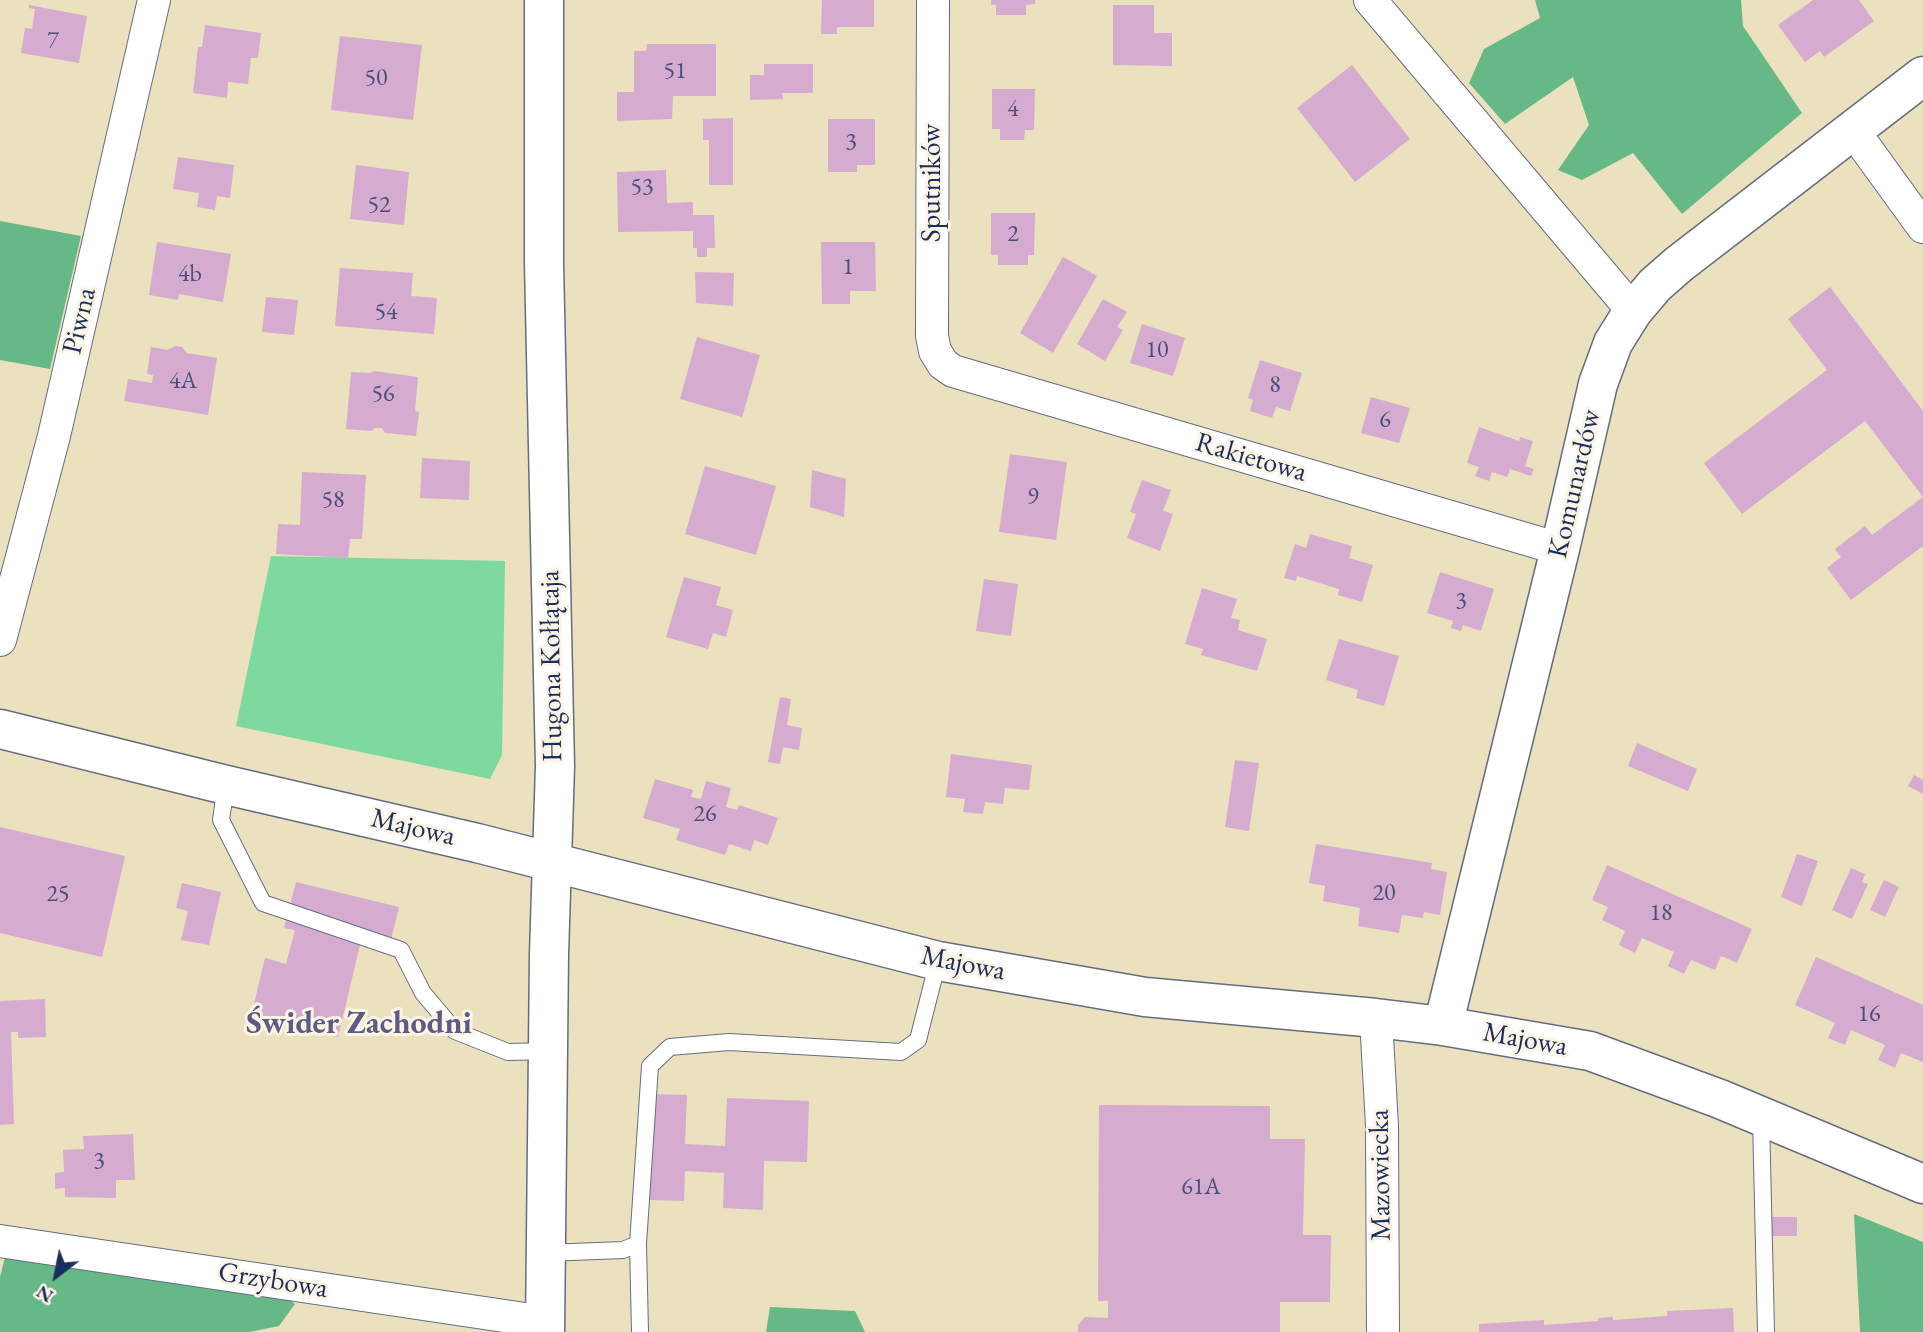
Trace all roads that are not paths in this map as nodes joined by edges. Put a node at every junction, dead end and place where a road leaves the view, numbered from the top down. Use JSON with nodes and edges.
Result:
{"nodes":[{"id":1,"x":154,"y":0,"type":"edge"},
{"id":2,"x":544,"y":0,"type":"edge"},
{"id":3,"x":933,"y":0,"type":"edge"},
{"id":4,"x":1370,"y":0,"type":"edge"},
{"id":5,"x":1923,"y":76,"type":"edge"},
{"id":6,"x":1852,"y":129,"type":"junction"},
{"id":7,"x":1923,"y":227,"type":"edge"},
{"id":8,"x":1633,"y":311,"type":"junction"},
{"id":9,"x":943,"y":364,"type":"joint"},
{"id":10,"x":1560,"y":549,"type":"junction"},
{"id":11,"x":0,"y":640,"type":"edge"},
{"id":12,"x":0,"y":729,"type":"edge"},
{"id":13,"x":226,"y":785,"type":"junction"},
{"id":14,"x":551,"y":862,"type":"junction"},
{"id":15,"x":938,"y":961,"type":"junction"},
{"id":16,"x":1376,"y":1018,"type":"junction"},
{"id":17,"x":1443,"y":1026,"type":"junction"},
{"id":18,"x":549,"y":1051,"type":"junction"},
{"id":19,"x":1761,"y":1116,"type":"junction"},
{"id":20,"x":1923,"y":1184,"type":"edge"},
{"id":21,"x":0,"y":1241,"type":"edge"},
{"id":22,"x":638,"y":1244,"type":"junction"},
{"id":23,"x":546,"y":1253,"type":"junction"},
{"id":24,"x":545,"y":1327,"type":"edge"},
{"id":25,"x":640,"y":1332,"type":"edge"},
{"id":26,"x":1383,"y":1332,"type":"edge"},
{"id":27,"x":1766,"y":1332,"type":"edge"}],
"edges":[{"from":1,"to":11,"type":"street","name":"Piwna"},
{"from":2,"to":14,"type":"street","name":"Hugona Kołłątaja"},
{"from":3,"to":9,"type":"street","name":"Sputników"},
{"from":4,"to":8,"type":"street"},
{"from":5,"to":6,"type":"street","name":"Komunardów"},
{"from":6,"to":7,"type":"street"},
{"from":6,"to":8,"type":"street","name":"Komunardów"},
{"from":8,"to":10,"type":"street","name":"Komunardów"},
{"from":9,"to":10,"type":"street","name":"Rakietowa"},
{"from":10,"to":17,"type":"street","name":"Komunardów"},
{"from":12,"to":13,"type":"street","name":"Majowa"},
{"from":13,"to":14,"type":"street","name":"Majowa"},
{"from":13,"to":18,"type":"lane"},
{"from":14,"to":15,"type":"street","name":"Majowa"},
{"from":14,"to":18,"type":"street","name":"Hugona Kołłątaja"},
{"from":15,"to":16,"type":"street","name":"Majowa"},
{"from":15,"to":22,"type":"lane"},
{"from":16,"to":17,"type":"street","name":"Majowa"},
{"from":16,"to":26,"type":"street","name":"Mazowiecka"},
{"from":17,"to":19,"type":"street","name":"Majowa"},
{"from":18,"to":23,"type":"street","name":"Hugona Kołłątaja"},
{"from":19,"to":20,"type":"street","name":"Majowa"},
{"from":19,"to":27,"type":"lane"},
{"from":21,"to":24,"type":"street","name":"Grzybowa"},
{"from":22,"to":23,"type":"lane"},
{"from":22,"to":25,"type":"lane"},
{"from":23,"to":24,"type":"street","name":"Hugona Kołłątaja"}]}
